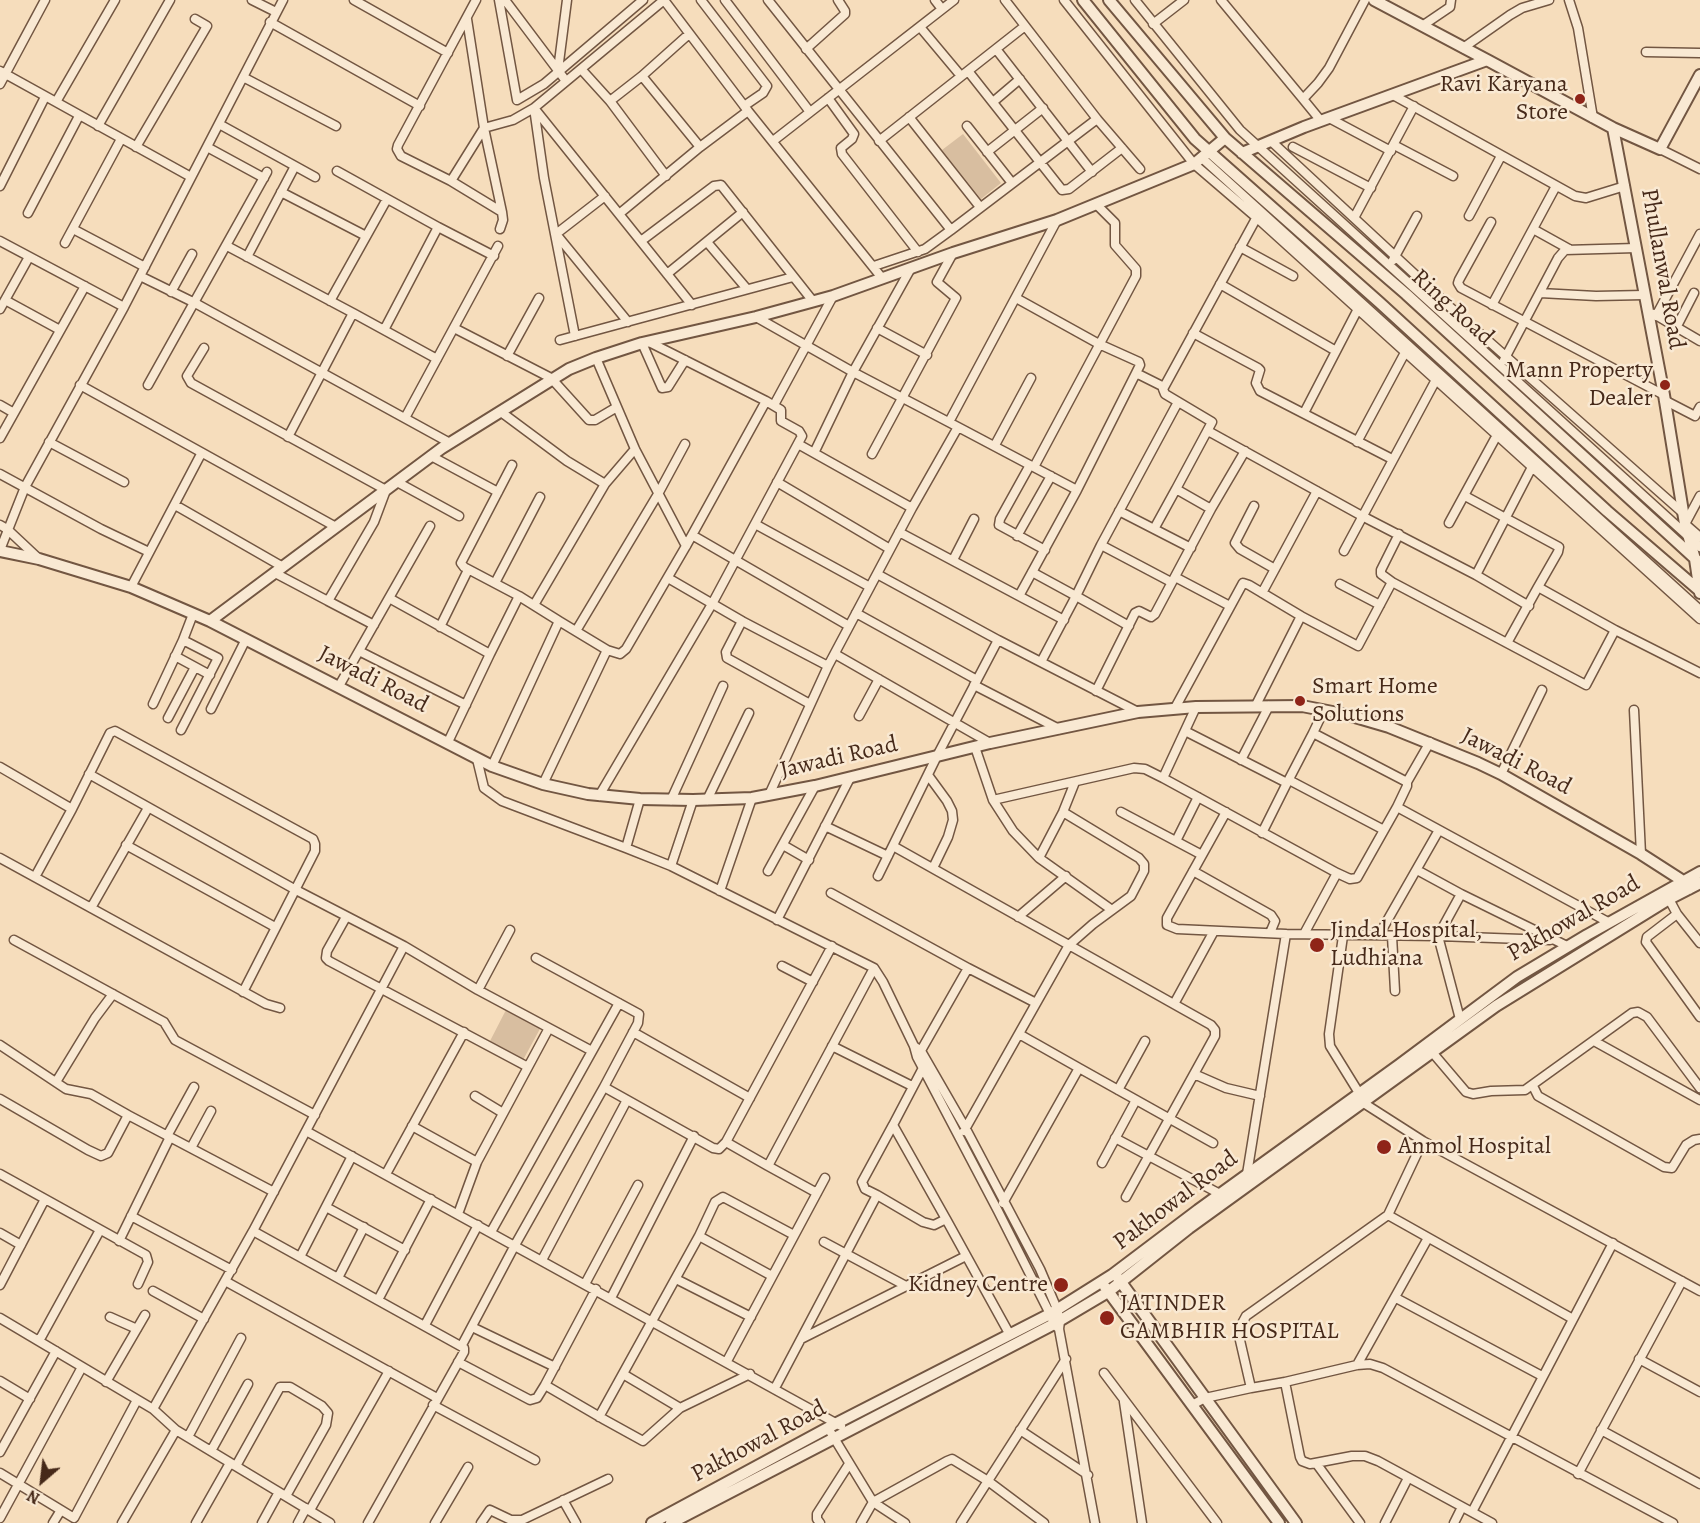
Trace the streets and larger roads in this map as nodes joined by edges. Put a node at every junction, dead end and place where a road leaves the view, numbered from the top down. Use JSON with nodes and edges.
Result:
{"nodes":[{"id":1,"x":45,"y":0,"type":"edge"},
{"id":2,"x":115,"y":0,"type":"edge"},
{"id":3,"x":170,"y":0,"type":"edge"},
{"id":4,"x":252,"y":0,"type":"edge"},
{"id":5,"x":283,"y":0,"type":"edge"},
{"id":6,"x":354,"y":0,"type":"edge"},
{"id":7,"x":476,"y":0,"type":"edge"},
{"id":8,"x":499,"y":0,"type":"edge"},
{"id":9,"x":505,"y":0,"type":"edge"},
{"id":10,"x":567,"y":0,"type":"edge"},
{"id":11,"x":643,"y":0,"type":"edge"},
{"id":12,"x":664,"y":0,"type":"edge"},
{"id":13,"x":701,"y":0,"type":"edge"},
{"id":14,"x":725,"y":0,"type":"edge"},
{"id":15,"x":768,"y":0,"type":"edge"},
{"id":16,"x":838,"y":0,"type":"edge"},
{"id":17,"x":935,"y":0,"type":"edge"},
{"id":18,"x":954,"y":0,"type":"edge"},
{"id":19,"x":1005,"y":0,"type":"edge"},
{"id":20,"x":1064,"y":0,"type":"edge"},
{"id":21,"x":1083,"y":0,"type":"edge"},
{"id":22,"x":1109,"y":0,"type":"edge"},
{"id":23,"x":1135,"y":0,"type":"edge"},
{"id":24,"x":1184,"y":0,"type":"edge"},
{"id":25,"x":1221,"y":0,"type":"edge"},
{"id":26,"x":1365,"y":0,"type":"edge"},
{"id":27,"x":1374,"y":0,"type":"edge"},
{"id":28,"x":1451,"y":0,"type":"edge"},
{"id":29,"x":1549,"y":0,"type":"edge"},
{"id":30,"x":1569,"y":0,"type":"edge"},
{"id":31,"x":942,"y":9,"type":"junction"},
{"id":32,"x":276,"y":12,"type":"junction"},
{"id":33,"x":467,"y":19,"type":"junction"},
{"id":34,"x":195,"y":20,"type":"dead end"},
{"id":35,"x":270,"y":22,"type":"junction"},
{"id":36,"x":1153,"y":24,"type":"junction"},
{"id":37,"x":1025,"y":26,"type":"junction"},
{"id":38,"x":1422,"y":26,"type":"junction"},
{"id":39,"x":920,"y":27,"type":"junction"},
{"id":40,"x":689,"y":34,"type":"junction"},
{"id":41,"x":1463,"y":48,"type":"junction"},
{"id":42,"x":806,"y":49,"type":"junction"},
{"id":43,"x":996,"y":49,"type":"junction"},
{"id":44,"x":448,"y":52,"type":"junction"},
{"id":45,"x":1646,"y":52,"type":"dead end"},
{"id":46,"x":1700,"y":53,"type":"edge"},
{"id":47,"x":1487,"y":60,"type":"junction"},
{"id":48,"x":581,"y":69,"type":"junction"},
{"id":49,"x":558,"y":70,"type":"junction"},
{"id":50,"x":3,"y":73,"type":"edge"},
{"id":51,"x":965,"y":73,"type":"junction"},
{"id":52,"x":1700,"y":75,"type":"edge"},
{"id":53,"x":642,"y":76,"type":"junction"},
{"id":54,"x":243,"y":77,"type":"junction"},
{"id":55,"x":1020,"y":79,"type":"junction"},
{"id":56,"x":566,"y":81,"type":"junction"},
{"id":57,"x":0,"y":84,"type":"edge"},
{"id":58,"x":838,"y":90,"type":"junction"},
{"id":59,"x":1393,"y":95,"type":"junction"},
{"id":60,"x":45,"y":97,"type":"junction"},
{"id":61,"x":828,"y":98,"type":"junction"},
{"id":62,"x":1303,"y":99,"type":"junction"},
{"id":63,"x":610,"y":101,"type":"junction"},
{"id":64,"x":56,"y":102,"type":"junction"},
{"id":65,"x":993,"y":102,"type":"junction"},
{"id":66,"x":420,"y":106,"type":"junction"},
{"id":67,"x":1414,"y":106,"type":"junction"},
{"id":68,"x":534,"y":108,"type":"junction"},
{"id":69,"x":746,"y":108,"type":"junction"},
{"id":70,"x":1043,"y":108,"type":"junction"},
{"id":71,"x":810,"y":112,"type":"junction"},
{"id":72,"x":79,"y":116,"type":"junction"},
{"id":73,"x":909,"y":117,"type":"junction"},
{"id":74,"x":1593,"y":118,"type":"junction"},
{"id":75,"x":1098,"y":119,"type":"junction"},
{"id":76,"x":1325,"y":120,"type":"junction"},
{"id":77,"x":219,"y":124,"type":"junction"},
{"id":78,"x":98,"y":126,"type":"junction"},
{"id":79,"x":336,"y":126,"type":"dead end"},
{"id":80,"x":967,"y":126,"type":"dead end"},
{"id":81,"x":1304,"y":127,"type":"junction"},
{"id":82,"x":484,"y":128,"type":"junction"},
{"id":83,"x":1613,"y":128,"type":"junction"},
{"id":84,"x":1016,"y":131,"type":"junction"},
{"id":85,"x":1225,"y":138,"type":"junction"},
{"id":86,"x":121,"y":139,"type":"junction"},
{"id":87,"x":1069,"y":140,"type":"junction"},
{"id":88,"x":772,"y":141,"type":"junction"},
{"id":89,"x":879,"y":141,"type":"junction"},
{"id":90,"x":1270,"y":141,"type":"junction"},
{"id":91,"x":1258,"y":146,"type":"junction"},
{"id":92,"x":136,"y":147,"type":"junction"},
{"id":93,"x":207,"y":147,"type":"junction"},
{"id":94,"x":700,"y":147,"type":"junction"},
{"id":95,"x":1293,"y":147,"type":"junction"},
{"id":96,"x":1122,"y":148,"type":"junction"},
{"id":97,"x":1392,"y":148,"type":"junction"},
{"id":98,"x":1660,"y":149,"type":"junction"},
{"id":99,"x":987,"y":152,"type":"junction"},
{"id":100,"x":1242,"y":153,"type":"junction"},
{"id":101,"x":1501,"y":156,"type":"junction"},
{"id":102,"x":1201,"y":158,"type":"junction"},
{"id":103,"x":1288,"y":158,"type":"junction"},
{"id":104,"x":1041,"y":161,"type":"junction"},
{"id":105,"x":295,"y":166,"type":"junction"},
{"id":106,"x":1700,"y":169,"type":"edge"},
{"id":107,"x":1140,"y":170,"type":"dead end"},
{"id":108,"x":337,"y":171,"type":"dead end"},
{"id":109,"x":1092,"y":172,"type":"junction"},
{"id":110,"x":666,"y":176,"type":"junction"},
{"id":111,"x":1453,"y":176,"type":"dead end"},
{"id":112,"x":191,"y":177,"type":"junction"},
{"id":113,"x":315,"y":177,"type":"dead end"},
{"id":114,"x":451,"y":181,"type":"junction"},
{"id":115,"x":1012,"y":183,"type":"junction"},
{"id":116,"x":0,"y":186,"type":"edge"},
{"id":117,"x":1556,"y":186,"type":"junction"},
{"id":118,"x":1625,"y":186,"type":"junction"},
{"id":119,"x":1371,"y":188,"type":"junction"},
{"id":120,"x":281,"y":192,"type":"junction"},
{"id":121,"x":605,"y":196,"type":"junction"},
{"id":122,"x":387,"y":199,"type":"junction"},
{"id":123,"x":1096,"y":204,"type":"junction"},
{"id":124,"x":980,"y":207,"type":"junction"},
{"id":125,"x":502,"y":212,"type":"junction"},
{"id":126,"x":743,"y":212,"type":"junction"},
{"id":127,"x":28,"y":213,"type":"dead end"},
{"id":128,"x":620,"y":214,"type":"junction"},
{"id":129,"x":1259,"y":214,"type":"junction"},
{"id":130,"x":1417,"y":216,"type":"dead end"},
{"id":131,"x":1469,"y":216,"type":"dead end"},
{"id":132,"x":1354,"y":218,"type":"junction"},
{"id":133,"x":1057,"y":220,"type":"junction"},
{"id":134,"x":1491,"y":222,"type":"dead end"},
{"id":135,"x":438,"y":227,"type":"junction"},
{"id":136,"x":73,"y":229,"type":"junction"},
{"id":137,"x":500,"y":229,"type":"dead end"},
{"id":138,"x":1533,"y":229,"type":"junction"},
{"id":139,"x":951,"y":230,"type":"junction"},
{"id":140,"x":556,"y":234,"type":"junction"},
{"id":141,"x":1700,"y":234,"type":"edge"},
{"id":142,"x":366,"y":236,"type":"junction"},
{"id":143,"x":0,"y":242,"type":"edge"},
{"id":144,"x":641,"y":242,"type":"junction"},
{"id":145,"x":707,"y":242,"type":"junction"},
{"id":146,"x":65,"y":243,"type":"dead end"},
{"id":147,"x":227,"y":246,"type":"junction"},
{"id":148,"x":498,"y":246,"type":"dead end"},
{"id":149,"x":1240,"y":247,"type":"junction"},
{"id":150,"x":1636,"y":248,"type":"junction"},
{"id":151,"x":1569,"y":249,"type":"junction"},
{"id":152,"x":918,"y":252,"type":"junction"},
{"id":153,"x":953,"y":253,"type":"junction"},
{"id":154,"x":192,"y":254,"type":"dead end"},
{"id":155,"x":247,"y":256,"type":"junction"},
{"id":156,"x":494,"y":256,"type":"junction"},
{"id":157,"x":1396,"y":256,"type":"junction"},
{"id":158,"x":29,"y":257,"type":"junction"},
{"id":159,"x":873,"y":266,"type":"junction"},
{"id":160,"x":1390,"y":266,"type":"junction"},
{"id":161,"x":145,"y":267,"type":"junction"},
{"id":162,"x":911,"y":268,"type":"junction"},
{"id":163,"x":668,"y":274,"type":"junction"},
{"id":164,"x":140,"y":276,"type":"junction"},
{"id":165,"x":1293,"y":276,"type":"dead end"},
{"id":166,"x":794,"y":277,"type":"junction"},
{"id":167,"x":882,"y":278,"type":"junction"},
{"id":168,"x":1220,"y":284,"type":"junction"},
{"id":169,"x":85,"y":286,"type":"junction"},
{"id":170,"x":747,"y":289,"type":"junction"},
{"id":171,"x":171,"y":292,"type":"junction"},
{"id":172,"x":1540,"y":293,"type":"junction"},
{"id":173,"x":1694,"y":293,"type":"dead end"},
{"id":174,"x":1644,"y":295,"type":"junction"},
{"id":175,"x":833,"y":296,"type":"junction"},
{"id":176,"x":539,"y":298,"type":"dead end"},
{"id":177,"x":1016,"y":298,"type":"junction"},
{"id":178,"x":5,"y":300,"type":"junction"},
{"id":179,"x":812,"y":300,"type":"junction"},
{"id":180,"x":330,"y":301,"type":"junction"},
{"id":181,"x":195,"y":303,"type":"junction"},
{"id":182,"x":692,"y":305,"type":"junction"},
{"id":183,"x":1360,"y":305,"type":"junction"},
{"id":184,"x":1492,"y":305,"type":"junction"},
{"id":185,"x":124,"y":307,"type":"junction"},
{"id":186,"x":1450,"y":307,"type":"junction"},
{"id":187,"x":0,"y":309,"type":"edge"},
{"id":188,"x":353,"y":313,"type":"junction"},
{"id":189,"x":1652,"y":313,"type":"junction"},
{"id":190,"x":1446,"y":316,"type":"junction"},
{"id":191,"x":756,"y":317,"type":"junction"},
{"id":192,"x":628,"y":322,"type":"junction"},
{"id":193,"x":1524,"y":323,"type":"junction"},
{"id":194,"x":454,"y":328,"type":"junction"},
{"id":195,"x":877,"y":328,"type":"junction"},
{"id":196,"x":1676,"y":328,"type":"junction"},
{"id":197,"x":60,"y":330,"type":"junction"},
{"id":198,"x":384,"y":330,"type":"junction"},
{"id":199,"x":1193,"y":333,"type":"junction"},
{"id":200,"x":575,"y":336,"type":"junction"},
{"id":201,"x":560,"y":340,"type":"dead end"},
{"id":202,"x":1700,"y":341,"type":"edge"},
{"id":203,"x":646,"y":343,"type":"junction"},
{"id":204,"x":806,"y":344,"type":"junction"},
{"id":205,"x":1099,"y":344,"type":"junction"},
{"id":206,"x":204,"y":348,"type":"dead end"},
{"id":207,"x":1407,"y":349,"type":"junction"},
{"id":208,"x":1336,"y":351,"type":"junction"},
{"id":209,"x":927,"y":355,"type":"junction"},
{"id":210,"x":507,"y":356,"type":"junction"},
{"id":211,"x":1506,"y":356,"type":"junction"},
{"id":212,"x":437,"y":358,"type":"junction"},
{"id":213,"x":596,"y":358,"type":"junction"},
{"id":214,"x":685,"y":360,"type":"junction"},
{"id":215,"x":1501,"y":366,"type":"junction"},
{"id":216,"x":853,"y":372,"type":"junction"},
{"id":217,"x":321,"y":373,"type":"junction"},
{"id":218,"x":1136,"y":373,"type":"junction"},
{"id":219,"x":1438,"y":376,"type":"junction"},
{"id":220,"x":551,"y":378,"type":"junction"},
{"id":221,"x":1031,"y":378,"type":"dead end"},
{"id":222,"x":80,"y":385,"type":"junction"},
{"id":223,"x":148,"y":385,"type":"dead end"},
{"id":224,"x":1164,"y":387,"type":"junction"},
{"id":225,"x":1664,"y":397,"type":"junction"},
{"id":226,"x":903,"y":398,"type":"junction"},
{"id":227,"x":1178,"y":402,"type":"junction"},
{"id":228,"x":770,"y":403,"type":"junction"},
{"id":229,"x":0,"y":405,"type":"edge"},
{"id":230,"x":617,"y":407,"type":"junction"},
{"id":231,"x":1700,"y":407,"type":"edge"},
{"id":232,"x":501,"y":412,"type":"junction"},
{"id":233,"x":14,"y":413,"type":"junction"},
{"id":234,"x":1304,"y":413,"type":"junction"},
{"id":235,"x":1697,"y":417,"type":"edge"},
{"id":236,"x":405,"y":418,"type":"junction"},
{"id":237,"x":949,"y":422,"type":"junction"},
{"id":238,"x":958,"y":427,"type":"junction"},
{"id":239,"x":1208,"y":431,"type":"junction"},
{"id":240,"x":1497,"y":435,"type":"junction"},
{"id":241,"x":288,"y":437,"type":"junction"},
{"id":242,"x":0,"y":438,"type":"edge"},
{"id":243,"x":49,"y":442,"type":"junction"},
{"id":244,"x":1357,"y":442,"type":"junction"},
{"id":245,"x":450,"y":443,"type":"junction"},
{"id":246,"x":685,"y":444,"type":"dead end"},
{"id":247,"x":798,"y":444,"type":"junction"},
{"id":248,"x":995,"y":445,"type":"junction"},
{"id":249,"x":635,"y":449,"type":"junction"},
{"id":250,"x":1245,"y":451,"type":"junction"},
{"id":251,"x":814,"y":453,"type":"junction"},
{"id":252,"x":201,"y":454,"type":"junction"},
{"id":253,"x":872,"y":454,"type":"dead end"},
{"id":254,"x":431,"y":456,"type":"junction"},
{"id":255,"x":1392,"y":459,"type":"junction"},
{"id":256,"x":512,"y":465,"type":"dead end"},
{"id":257,"x":1032,"y":466,"type":"junction"},
{"id":258,"x":1532,"y":467,"type":"junction"},
{"id":259,"x":0,"y":474,"type":"edge"},
{"id":260,"x":1051,"y":476,"type":"junction"},
{"id":261,"x":124,"y":482,"type":"dead end"},
{"id":262,"x":397,"y":482,"type":"junction"},
{"id":263,"x":777,"y":482,"type":"junction"},
{"id":264,"x":605,"y":484,"type":"junction"},
{"id":265,"x":25,"y":487,"type":"junction"},
{"id":266,"x":1176,"y":489,"type":"junction"},
{"id":267,"x":386,"y":490,"type":"junction"},
{"id":268,"x":1077,"y":490,"type":"junction"},
{"id":269,"x":1317,"y":491,"type":"junction"},
{"id":270,"x":498,"y":492,"type":"junction"},
{"id":271,"x":658,"y":494,"type":"junction"},
{"id":272,"x":1465,"y":495,"type":"junction"},
{"id":273,"x":1700,"y":496,"type":"edge"},
{"id":274,"x":540,"y":497,"type":"dead end"},
{"id":275,"x":175,"y":505,"type":"junction"},
{"id":276,"x":1254,"y":506,"type":"dead end"},
{"id":277,"x":912,"y":508,"type":"junction"},
{"id":278,"x":1211,"y":509,"type":"junction"},
{"id":279,"x":1119,"y":511,"type":"junction"},
{"id":280,"x":459,"y":516,"type":"dead end"},
{"id":281,"x":1362,"y":516,"type":"junction"},
{"id":282,"x":1505,"y":518,"type":"junction"},
{"id":283,"x":1684,"y":518,"type":"junction"},
{"id":284,"x":974,"y":519,"type":"dead end"},
{"id":285,"x":1449,"y":523,"type":"dead end"},
{"id":286,"x":755,"y":524,"type":"junction"},
{"id":287,"x":430,"y":526,"type":"dead end"},
{"id":288,"x":3,"y":527,"type":"edge"},
{"id":289,"x":336,"y":527,"type":"junction"},
{"id":290,"x":1154,"y":529,"type":"junction"},
{"id":291,"x":899,"y":532,"type":"junction"},
{"id":292,"x":1399,"y":534,"type":"junction"},
{"id":293,"x":692,"y":535,"type":"junction"},
{"id":294,"x":1017,"y":536,"type":"junction"},
{"id":295,"x":1694,"y":537,"type":"edge"},
{"id":296,"x":1101,"y":545,"type":"junction"},
{"id":297,"x":686,"y":546,"type":"junction"},
{"id":298,"x":1700,"y":547,"type":"edge"},
{"id":299,"x":1191,"y":548,"type":"junction"},
{"id":300,"x":890,"y":549,"type":"junction"},
{"id":301,"x":0,"y":550,"type":"edge"},
{"id":302,"x":1045,"y":550,"type":"junction"},
{"id":303,"x":1344,"y":550,"type":"dead end"},
{"id":304,"x":149,"y":552,"type":"junction"},
{"id":305,"x":39,"y":559,"type":"junction"},
{"id":306,"x":953,"y":560,"type":"junction"},
{"id":307,"x":734,"y":561,"type":"junction"},
{"id":308,"x":1697,"y":561,"type":"edge"},
{"id":309,"x":1275,"y":569,"type":"junction"},
{"id":310,"x":279,"y":570,"type":"junction"},
{"id":311,"x":468,"y":570,"type":"junction"},
{"id":312,"x":1032,"y":572,"type":"junction"},
{"id":313,"x":877,"y":574,"type":"junction"},
{"id":314,"x":1476,"y":575,"type":"junction"},
{"id":315,"x":668,"y":578,"type":"junction"},
{"id":316,"x":1173,"y":579,"type":"junction"},
{"id":317,"x":1392,"y":582,"type":"junction"},
{"id":318,"x":495,"y":583,"type":"junction"},
{"id":319,"x":1340,"y":584,"type":"dead end"},
{"id":320,"x":130,"y":587,"type":"junction"},
{"id":321,"x":870,"y":587,"type":"junction"},
{"id":322,"x":1538,"y":587,"type":"junction"},
{"id":323,"x":1700,"y":592,"type":"edge"},
{"id":324,"x":1262,"y":593,"type":"junction"},
{"id":325,"x":519,"y":596,"type":"junction"},
{"id":326,"x":1018,"y":596,"type":"junction"},
{"id":327,"x":1077,"y":596,"type":"junction"},
{"id":328,"x":389,"y":598,"type":"junction"},
{"id":329,"x":328,"y":601,"type":"junction"},
{"id":330,"x":712,"y":604,"type":"junction"},
{"id":331,"x":534,"y":605,"type":"junction"},
{"id":332,"x":1380,"y":605,"type":"junction"},
{"id":333,"x":1230,"y":606,"type":"junction"},
{"id":334,"x":1529,"y":606,"type":"junction"},
{"id":335,"x":1700,"y":610,"type":"edge"},
{"id":336,"x":856,"y":613,"type":"junction"},
{"id":337,"x":193,"y":614,"type":"junction"},
{"id":338,"x":1301,"y":616,"type":"junction"},
{"id":339,"x":1700,"y":619,"type":"edge"},
{"id":340,"x":1064,"y":620,"type":"junction"},
{"id":341,"x":210,"y":621,"type":"junction"},
{"id":342,"x":560,"y":621,"type":"junction"},
{"id":343,"x":742,"y":621,"type":"junction"},
{"id":344,"x":374,"y":625,"type":"junction"},
{"id":345,"x":849,"y":626,"type":"junction"},
{"id":346,"x":1129,"y":626,"type":"junction"},
{"id":347,"x":441,"y":627,"type":"junction"},
{"id":348,"x":1615,"y":630,"type":"junction"},
{"id":349,"x":576,"y":631,"type":"junction"},
{"id":350,"x":246,"y":639,"type":"junction"},
{"id":351,"x":183,"y":640,"type":"junction"},
{"id":352,"x":998,"y":640,"type":"junction"},
{"id":353,"x":1507,"y":643,"type":"junction"},
{"id":354,"x":607,"y":650,"type":"junction"},
{"id":355,"x":359,"y":651,"type":"junction"},
{"id":356,"x":490,"y":654,"type":"junction"},
{"id":357,"x":834,"y":654,"type":"junction"},
{"id":358,"x":175,"y":656,"type":"junction"},
{"id":359,"x":1041,"y":662,"type":"junction"},
{"id":360,"x":828,"y":666,"type":"junction"},
{"id":361,"x":195,"y":667,"type":"junction"},
{"id":362,"x":1700,"y":673,"type":"edge"},
{"id":363,"x":210,"y":675,"type":"junction"},
{"id":364,"x":879,"y":679,"type":"junction"},
{"id":365,"x":975,"y":682,"type":"junction"},
{"id":366,"x":339,"y":686,"type":"junction"},
{"id":367,"x":723,"y":686,"type":"dead end"},
{"id":368,"x":1542,"y":690,"type":"dead end"},
{"id":369,"x":1096,"y":691,"type":"junction"},
{"id":370,"x":153,"y":704,"type":"dead end"},
{"id":371,"x":810,"y":704,"type":"junction"},
{"id":372,"x":466,"y":705,"type":"junction"},
{"id":373,"x":1256,"y":705,"type":"junction"},
{"id":374,"x":1269,"y":706,"type":"junction"},
{"id":375,"x":1196,"y":707,"type":"junction"},
{"id":376,"x":1175,"y":708,"type":"junction"},
{"id":377,"x":211,"y":709,"type":"dead end"},
{"id":378,"x":1324,"y":710,"type":"junction"},
{"id":379,"x":1634,"y":710,"type":"dead end"},
{"id":380,"x":1138,"y":712,"type":"junction"},
{"id":381,"x":749,"y":713,"type":"dead end"},
{"id":382,"x":859,"y":716,"type":"dead end"},
{"id":383,"x":168,"y":718,"type":"dead end"},
{"id":384,"x":954,"y":723,"type":"junction"},
{"id":385,"x":1059,"y":729,"type":"junction"},
{"id":386,"x":181,"y":730,"type":"dead end"},
{"id":387,"x":1185,"y":732,"type":"junction"},
{"id":388,"x":1313,"y":733,"type":"junction"},
{"id":389,"x":448,"y":742,"type":"junction"},
{"id":390,"x":1430,"y":742,"type":"junction"},
{"id":391,"x":990,"y":743,"type":"junction"},
{"id":392,"x":975,"y":747,"type":"junction"},
{"id":393,"x":937,"y":756,"type":"junction"},
{"id":394,"x":477,"y":759,"type":"junction"},
{"id":395,"x":1241,"y":760,"type":"junction"},
{"id":396,"x":492,"y":766,"type":"junction"},
{"id":397,"x":1,"y":770,"type":"edge"},
{"id":398,"x":89,"y":774,"type":"junction"},
{"id":399,"x":928,"y":774,"type":"junction"},
{"id":400,"x":1501,"y":774,"type":"junction"},
{"id":401,"x":850,"y":778,"type":"junction"},
{"id":402,"x":1163,"y":778,"type":"junction"},
{"id":403,"x":1288,"y":781,"type":"junction"},
{"id":404,"x":1075,"y":782,"type":"junction"},
{"id":405,"x":1407,"y":782,"type":"junction"},
{"id":406,"x":543,"y":784,"type":"junction"},
{"id":407,"x":814,"y":786,"type":"junction"},
{"id":408,"x":769,"y":795,"type":"junction"},
{"id":409,"x":599,"y":796,"type":"junction"},
{"id":410,"x":1198,"y":797,"type":"junction"},
{"id":411,"x":752,"y":798,"type":"junction"},
{"id":412,"x":640,"y":799,"type":"junction"},
{"id":413,"x":671,"y":800,"type":"junction"},
{"id":414,"x":707,"y":800,"type":"junction"},
{"id":415,"x":993,"y":800,"type":"junction"},
{"id":416,"x":693,"y":801,"type":"junction"},
{"id":417,"x":1397,"y":807,"type":"junction"},
{"id":418,"x":72,"y":808,"type":"junction"},
{"id":419,"x":148,"y":808,"type":"junction"},
{"id":420,"x":1063,"y":812,"type":"junction"},
{"id":421,"x":1121,"y":812,"type":"dead end"},
{"id":422,"x":1226,"y":812,"type":"junction"},
{"id":423,"x":825,"y":826,"type":"junction"},
{"id":424,"x":1384,"y":830,"type":"junction"},
{"id":425,"x":1439,"y":830,"type":"junction"},
{"id":426,"x":1262,"y":833,"type":"junction"},
{"id":427,"x":1176,"y":841,"type":"junction"},
{"id":428,"x":126,"y":845,"type":"junction"},
{"id":429,"x":783,"y":845,"type":"junction"},
{"id":430,"x":893,"y":846,"type":"junction"},
{"id":431,"x":626,"y":848,"type":"junction"},
{"id":432,"x":1641,"y":854,"type":"junction"},
{"id":433,"x":1202,"y":855,"type":"junction"},
{"id":434,"x":888,"y":856,"type":"junction"},
{"id":435,"x":0,"y":858,"type":"edge"},
{"id":436,"x":1039,"y":858,"type":"junction"},
{"id":437,"x":809,"y":860,"type":"junction"},
{"id":438,"x":671,"y":866,"type":"junction"},
{"id":439,"x":933,"y":868,"type":"junction"},
{"id":440,"x":1417,"y":870,"type":"junction"},
{"id":441,"x":768,"y":871,"type":"dead end"},
{"id":442,"x":1193,"y":871,"type":"junction"},
{"id":443,"x":1700,"y":872,"type":"edge"},
{"id":444,"x":1337,"y":873,"type":"junction"},
{"id":445,"x":878,"y":876,"type":"dead end"},
{"id":446,"x":1066,"y":876,"type":"junction"},
{"id":447,"x":35,"y":877,"type":"junction"},
{"id":448,"x":1700,"y":884,"type":"edge"},
{"id":449,"x":1686,"y":885,"type":"junction"},
{"id":450,"x":296,"y":890,"type":"junction"},
{"id":451,"x":720,"y":891,"type":"junction"},
{"id":452,"x":831,"y":893,"type":"dead end"},
{"id":453,"x":1461,"y":894,"type":"junction"},
{"id":454,"x":1669,"y":899,"type":"junction"},
{"id":455,"x":90,"y":908,"type":"junction"},
{"id":456,"x":1112,"y":910,"type":"junction"},
{"id":457,"x":1677,"y":914,"type":"junction"},
{"id":458,"x":346,"y":917,"type":"junction"},
{"id":459,"x":1018,"y":917,"type":"junction"},
{"id":460,"x":777,"y":920,"type":"junction"},
{"id":461,"x":1608,"y":922,"type":"junction"},
{"id":462,"x":275,"y":927,"type":"junction"},
{"id":463,"x":510,"y":930,"type":"dead end"},
{"id":464,"x":1214,"y":931,"type":"junction"},
{"id":465,"x":1270,"y":933,"type":"junction"},
{"id":466,"x":1286,"y":934,"type":"junction"},
{"id":467,"x":1304,"y":934,"type":"junction"},
{"id":468,"x":1343,"y":936,"type":"junction"},
{"id":469,"x":1379,"y":936,"type":"junction"},
{"id":470,"x":1392,"y":936,"type":"junction"},
{"id":471,"x":1438,"y":936,"type":"junction"},
{"id":472,"x":14,"y":940,"type":"dead end"},
{"id":473,"x":1553,"y":940,"type":"junction"},
{"id":474,"x":1700,"y":944,"type":"edge"},
{"id":475,"x":1069,"y":945,"type":"junction"},
{"id":476,"x":404,"y":946,"type":"junction"},
{"id":477,"x":832,"y":946,"type":"junction"},
{"id":478,"x":1567,"y":946,"type":"junction"},
{"id":479,"x":536,"y":958,"type":"dead end"},
{"id":480,"x":782,"y":966,"type":"dead end"},
{"id":481,"x":874,"y":968,"type":"junction"},
{"id":482,"x":968,"y":968,"type":"junction"},
{"id":483,"x":813,"y":982,"type":"junction"},
{"id":484,"x":381,"y":988,"type":"junction"},
{"id":485,"x":478,"y":990,"type":"junction"},
{"id":486,"x":1395,"y":991,"type":"dead end"},
{"id":487,"x":243,"y":992,"type":"junction"},
{"id":488,"x":112,"y":994,"type":"junction"},
{"id":489,"x":619,"y":1003,"type":"junction"},
{"id":490,"x":1036,"y":1003,"type":"junction"},
{"id":491,"x":1174,"y":1004,"type":"junction"},
{"id":492,"x":280,"y":1008,"type":"dead end"},
{"id":493,"x":1700,"y":1017,"type":"edge"},
{"id":494,"x":1460,"y":1019,"type":"junction"},
{"id":495,"x":549,"y":1028,"type":"junction"},
{"id":496,"x":464,"y":1032,"type":"junction"},
{"id":497,"x":633,"y":1032,"type":"junction"},
{"id":498,"x":1019,"y":1034,"type":"junction"},
{"id":499,"x":1145,"y":1041,"type":"dead end"},
{"id":500,"x":1594,"y":1041,"type":"junction"},
{"id":501,"x":0,"y":1045,"type":"edge"},
{"id":502,"x":832,"y":1046,"type":"junction"},
{"id":503,"x":592,"y":1051,"type":"junction"},
{"id":504,"x":918,"y":1051,"type":"junction"},
{"id":505,"x":1431,"y":1052,"type":"junction"},
{"id":506,"x":925,"y":1064,"type":"junction"},
{"id":507,"x":528,"y":1067,"type":"junction"},
{"id":508,"x":1079,"y":1068,"type":"junction"},
{"id":509,"x":1194,"y":1074,"type":"junction"},
{"id":510,"x":56,"y":1082,"type":"junction"},
{"id":511,"x":912,"y":1086,"type":"junction"},
{"id":512,"x":1533,"y":1086,"type":"junction"},
{"id":513,"x":194,"y":1087,"type":"dead end"},
{"id":514,"x":604,"y":1087,"type":"junction"},
{"id":515,"x":1700,"y":1088,"type":"edge"},
{"id":516,"x":1118,"y":1090,"type":"junction"},
{"id":517,"x":475,"y":1096,"type":"dead end"},
{"id":518,"x":1260,"y":1096,"type":"junction"},
{"id":519,"x":1361,"y":1097,"type":"junction"},
{"id":520,"x":750,"y":1098,"type":"junction"},
{"id":521,"x":0,"y":1100,"type":"edge"},
{"id":522,"x":627,"y":1100,"type":"junction"},
{"id":523,"x":1136,"y":1100,"type":"junction"},
{"id":524,"x":1700,"y":1100,"type":"edge"},
{"id":525,"x":211,"y":1111,"type":"dead end"},
{"id":526,"x":503,"y":1113,"type":"junction"},
{"id":527,"x":128,"y":1115,"type":"junction"},
{"id":528,"x":315,"y":1115,"type":"junction"},
{"id":529,"x":1170,"y":1119,"type":"junction"},
{"id":530,"x":893,"y":1125,"type":"junction"},
{"id":531,"x":412,"y":1126,"type":"junction"},
{"id":532,"x":966,"y":1129,"type":"junction"},
{"id":533,"x":306,"y":1131,"type":"junction"},
{"id":534,"x":169,"y":1136,"type":"junction"},
{"id":535,"x":694,"y":1136,"type":"junction"},
{"id":536,"x":1115,"y":1138,"type":"junction"},
{"id":537,"x":960,"y":1139,"type":"junction"},
{"id":538,"x":1700,"y":1139,"type":"edge"},
{"id":539,"x":1423,"y":1141,"type":"junction"},
{"id":540,"x":726,"y":1142,"type":"junction"},
{"id":541,"x":1213,"y":1143,"type":"dead end"},
{"id":542,"x":191,"y":1148,"type":"junction"},
{"id":543,"x":352,"y":1156,"type":"junction"},
{"id":544,"x":1149,"y":1156,"type":"junction"},
{"id":545,"x":477,"y":1162,"type":"junction"},
{"id":546,"x":1102,"y":1164,"type":"dead end"},
{"id":547,"x":768,"y":1166,"type":"junction"},
{"id":548,"x":386,"y":1174,"type":"junction"},
{"id":549,"x":1247,"y":1174,"type":"junction"},
{"id":550,"x":1,"y":1178,"type":"edge"},
{"id":551,"x":825,"y":1178,"type":"dead end"},
{"id":552,"x":638,"y":1185,"type":"dead end"},
{"id":553,"x":274,"y":1192,"type":"junction"},
{"id":554,"x":817,"y":1193,"type":"junction"},
{"id":555,"x":1220,"y":1194,"type":"junction"},
{"id":556,"x":877,"y":1195,"type":"junction"},
{"id":557,"x":1126,"y":1197,"type":"dead end"},
{"id":558,"x":45,"y":1199,"type":"junction"},
{"id":559,"x":432,"y":1199,"type":"junction"},
{"id":560,"x":1004,"y":1201,"type":"junction"},
{"id":561,"x":326,"y":1207,"type":"junction"},
{"id":562,"x":998,"y":1211,"type":"junction"},
{"id":563,"x":458,"y":1214,"type":"junction"},
{"id":564,"x":1388,"y":1215,"type":"junction"},
{"id":565,"x":131,"y":1216,"type":"junction"},
{"id":566,"x":946,"y":1219,"type":"junction"},
{"id":567,"x":478,"y":1225,"type":"junction"},
{"id":568,"x":364,"y":1227,"type":"junction"},
{"id":569,"x":100,"y":1230,"type":"junction"},
{"id":570,"x":254,"y":1231,"type":"junction"},
{"id":571,"x":491,"y":1232,"type":"junction"},
{"id":572,"x":0,"y":1233,"type":"edge"},
{"id":573,"x":794,"y":1235,"type":"junction"},
{"id":574,"x":699,"y":1236,"type":"junction"},
{"id":575,"x":1428,"y":1238,"type":"junction"},
{"id":576,"x":119,"y":1241,"type":"junction"},
{"id":577,"x":824,"y":1242,"type":"dead end"},
{"id":578,"x":1613,"y":1244,"type":"junction"},
{"id":579,"x":21,"y":1245,"type":"junction"},
{"id":580,"x":515,"y":1245,"type":"junction"},
{"id":581,"x":405,"y":1250,"type":"junction"},
{"id":582,"x":846,"y":1254,"type":"junction"},
{"id":583,"x":966,"y":1256,"type":"junction"},
{"id":584,"x":300,"y":1257,"type":"junction"},
{"id":585,"x":542,"y":1260,"type":"junction"},
{"id":586,"x":232,"y":1270,"type":"junction"},
{"id":587,"x":772,"y":1276,"type":"junction"},
{"id":588,"x":338,"y":1278,"type":"junction"},
{"id":589,"x":1118,"y":1278,"type":"junction"},
{"id":590,"x":676,"y":1279,"type":"junction"},
{"id":591,"x":225,"y":1281,"type":"junction"},
{"id":592,"x":1682,"y":1281,"type":"junction"},
{"id":593,"x":1101,"y":1282,"type":"junction"},
{"id":594,"x":138,"y":1284,"type":"dead end"},
{"id":595,"x":585,"y":1284,"type":"junction"},
{"id":596,"x":0,"y":1285,"type":"edge"},
{"id":597,"x":906,"y":1286,"type":"junction"},
{"id":598,"x":596,"y":1289,"type":"junction"},
{"id":599,"x":153,"y":1291,"type":"dead end"},
{"id":600,"x":1700,"y":1291,"type":"edge"},
{"id":601,"x":1108,"y":1292,"type":"junction"},
{"id":602,"x":611,"y":1298,"type":"junction"},
{"id":603,"x":1396,"y":1298,"type":"junction"},
{"id":604,"x":378,"y":1300,"type":"junction"},
{"id":605,"x":145,"y":1315,"type":"dead end"},
{"id":606,"x":110,"y":1317,"type":"dead end"},
{"id":607,"x":751,"y":1317,"type":"junction"},
{"id":608,"x":0,"y":1318,"type":"edge"},
{"id":609,"x":204,"y":1319,"type":"junction"},
{"id":610,"x":1056,"y":1319,"type":"junction"},
{"id":611,"x":1573,"y":1319,"type":"junction"},
{"id":612,"x":652,"y":1320,"type":"junction"},
{"id":613,"x":425,"y":1325,"type":"junction"},
{"id":614,"x":472,"y":1327,"type":"junction"},
{"id":615,"x":137,"y":1329,"type":"junction"},
{"id":616,"x":1010,"y":1335,"type":"junction"},
{"id":617,"x":241,"y":1338,"type":"dead end"},
{"id":618,"x":800,"y":1339,"type":"junction"},
{"id":619,"x":39,"y":1341,"type":"junction"},
{"id":620,"x":462,"y":1345,"type":"junction"},
{"id":621,"x":56,"y":1352,"type":"junction"},
{"id":622,"x":1066,"y":1359,"type":"junction"},
{"id":623,"x":1640,"y":1359,"type":"junction"},
{"id":624,"x":727,"y":1361,"type":"junction"},
{"id":625,"x":459,"y":1362,"type":"junction"},
{"id":626,"x":1357,"y":1365,"type":"junction"},
{"id":627,"x":82,"y":1367,"type":"junction"},
{"id":628,"x":555,"y":1367,"type":"junction"},
{"id":629,"x":389,"y":1371,"type":"junction"},
{"id":630,"x":1104,"y":1373,"type":"dead end"},
{"id":631,"x":623,"y":1374,"type":"junction"},
{"id":632,"x":750,"y":1374,"type":"junction"},
{"id":633,"x":1542,"y":1376,"type":"junction"},
{"id":634,"x":0,"y":1381,"type":"edge"},
{"id":635,"x":106,"y":1382,"type":"junction"},
{"id":636,"x":1286,"y":1382,"type":"junction"},
{"id":637,"x":248,"y":1384,"type":"dead end"},
{"id":638,"x":545,"y":1385,"type":"junction"},
{"id":639,"x":775,"y":1388,"type":"junction"},
{"id":640,"x":1251,"y":1388,"type":"junction"},
{"id":641,"x":1700,"y":1392,"type":"edge"},
{"id":642,"x":1205,"y":1398,"type":"junction"},
{"id":643,"x":30,"y":1399,"type":"junction"},
{"id":644,"x":137,"y":1400,"type":"junction"},
{"id":645,"x":435,"y":1401,"type":"junction"},
{"id":646,"x":1124,"y":1401,"type":"junction"},
{"id":647,"x":1192,"y":1405,"type":"junction"},
{"id":648,"x":680,"y":1408,"type":"junction"},
{"id":649,"x":153,"y":1409,"type":"junction"},
{"id":650,"x":599,"y":1417,"type":"junction"},
{"id":651,"x":833,"y":1425,"type":"junction"},
{"id":652,"x":176,"y":1430,"type":"junction"},
{"id":653,"x":1020,"y":1430,"type":"junction"},
{"id":654,"x":1601,"y":1430,"type":"junction"},
{"id":655,"x":848,"y":1431,"type":"junction"},
{"id":656,"x":188,"y":1437,"type":"junction"},
{"id":657,"x":1511,"y":1437,"type":"junction"},
{"id":658,"x":835,"y":1438,"type":"junction"},
{"id":659,"x":211,"y":1451,"type":"junction"},
{"id":660,"x":0,"y":1452,"type":"edge"},
{"id":661,"x":535,"y":1460,"type":"dead end"},
{"id":662,"x":1316,"y":1463,"type":"junction"},
{"id":663,"x":849,"y":1464,"type":"junction"},
{"id":664,"x":233,"y":1465,"type":"junction"},
{"id":665,"x":468,"y":1467,"type":"dead end"},
{"id":666,"x":0,"y":1473,"type":"edge"},
{"id":667,"x":1578,"y":1474,"type":"junction"},
{"id":668,"x":1088,"y":1475,"type":"junction"},
{"id":669,"x":1408,"y":1478,"type":"junction"},
{"id":670,"x":608,"y":1479,"type":"dead end"},
{"id":671,"x":988,"y":1481,"type":"junction"},
{"id":672,"x":1700,"y":1484,"type":"edge"},
{"id":673,"x":19,"y":1485,"type":"junction"},
{"id":674,"x":283,"y":1494,"type":"junction"},
{"id":675,"x":563,"y":1500,"type":"junction"},
{"id":676,"x":873,"y":1502,"type":"junction"},
{"id":677,"x":1462,"y":1507,"type":"junction"},
{"id":678,"x":308,"y":1509,"type":"junction"},
{"id":679,"x":61,"y":1510,"type":"junction"},
{"id":680,"x":1472,"y":1512,"type":"junction"},
{"id":681,"x":0,"y":1518,"type":"edge"},
{"id":682,"x":74,"y":1518,"type":"junction"},
{"id":683,"x":53,"y":1523,"type":"edge"},
{"id":684,"x":84,"y":1523,"type":"edge"},
{"id":685,"x":123,"y":1523,"type":"edge"},
{"id":686,"x":196,"y":1523,"type":"edge"},
{"id":687,"x":262,"y":1523,"type":"edge"},
{"id":688,"x":297,"y":1523,"type":"edge"},
{"id":689,"x":330,"y":1523,"type":"edge"},
{"id":690,"x":368,"y":1523,"type":"edge"},
{"id":691,"x":435,"y":1523,"type":"edge"},
{"id":692,"x":481,"y":1523,"type":"edge"},
{"id":693,"x":576,"y":1523,"type":"edge"},
{"id":694,"x":652,"y":1523,"type":"edge"},
{"id":695,"x":671,"y":1523,"type":"edge"},
{"id":696,"x":819,"y":1523,"type":"edge"},
{"id":697,"x":861,"y":1523,"type":"edge"},
{"id":698,"x":905,"y":1523,"type":"edge"},
{"id":699,"x":961,"y":1523,"type":"edge"},
{"id":700,"x":1044,"y":1523,"type":"edge"},
{"id":701,"x":1095,"y":1523,"type":"edge"},
{"id":702,"x":1142,"y":1523,"type":"edge"},
{"id":703,"x":1217,"y":1523,"type":"edge"},
{"id":704,"x":1279,"y":1523,"type":"edge"},
{"id":705,"x":1296,"y":1523,"type":"edge"},
{"id":706,"x":1360,"y":1523,"type":"edge"},
{"id":707,"x":1385,"y":1523,"type":"edge"},
{"id":708,"x":1454,"y":1523,"type":"edge"},
{"id":709,"x":1492,"y":1523,"type":"edge"},
{"id":710,"x":1672,"y":1523,"type":"edge"}],
"edges":[{"from":1,"to":50,"type":"street"},
{"from":2,"to":64,"type":"street"},
{"from":3,"to":78,"type":"street"},
{"from":4,"to":32,"type":"street"},
{"from":5,"to":32,"type":"street"},
{"from":6,"to":44,"type":"street"},
{"from":7,"to":33,"type":"street"},
{"from":8,"to":49,"type":"street"},
{"from":9,"to":49,"type":"street"},
{"from":10,"to":49,"type":"street"},
{"from":11,"to":49,"type":"street"},
{"from":12,"to":40,"type":"street"},
{"from":12,"to":48,"type":"street"},
{"from":13,"to":69,"type":"street"},
{"from":14,"to":71,"type":"street"},
{"from":15,"to":42,"type":"street"},
{"from":16,"to":42,"type":"street"},
{"from":17,"to":31,"type":"street"},
{"from":18,"to":31,"type":"street"},
{"from":19,"to":37,"type":"street"},
{"from":20,"to":102,"type":"street"},
{"from":21,"to":102,"type":"street"},
{"from":22,"to":85,"type":"street","name":"Ring Road"},
{"from":23,"to":36,"type":"street"},
{"from":24,"to":36,"type":"street"},
{"from":25,"to":62,"type":"street"},
{"from":26,"to":62,"type":"street"},
{"from":27,"to":38,"type":"street"},
{"from":28,"to":38,"type":"street"},
{"from":29,"to":41,"type":"street"},
{"from":30,"to":74,"type":"street"},
{"from":31,"to":39,"type":"street"},
{"from":32,"to":35,"type":"street"},
{"from":33,"to":44,"type":"street"},
{"from":33,"to":82,"type":"street"},
{"from":34,"to":92,"type":"street"},
{"from":35,"to":54,"type":"street"},
{"from":35,"to":66,"type":"street"},
{"from":36,"to":91,"type":"street"},
{"from":37,"to":43,"type":"street"},
{"from":37,"to":75,"type":"street"},
{"from":38,"to":41,"type":"street"},
{"from":39,"to":51,"type":"street"},
{"from":39,"to":58,"type":"street"},
{"from":40,"to":53,"type":"street"},
{"from":40,"to":69,"type":"street"},
{"from":41,"to":47,"type":"street"},
{"from":42,"to":58,"type":"street"},
{"from":43,"to":51,"type":"street"},
{"from":43,"to":55,"type":"street"},
{"from":44,"to":66,"type":"street"},
{"from":45,"to":46,"type":"street"},
{"from":47,"to":59,"type":"street"},
{"from":47,"to":74,"type":"street"},
{"from":48,"to":56,"type":"street"},
{"from":48,"to":63,"type":"street"},
{"from":49,"to":56,"type":"street"},
{"from":50,"to":57,"type":"street"},
{"from":50,"to":60,"type":"street"},
{"from":51,"to":65,"type":"street"},
{"from":51,"to":73,"type":"street"},
{"from":52,"to":98,"type":"street"},
{"from":53,"to":63,"type":"street"},
{"from":53,"to":94,"type":"street"},
{"from":54,"to":77,"type":"street"},
{"from":54,"to":79,"type":"street"},
{"from":55,"to":65,"type":"street"},
{"from":55,"to":70,"type":"street"},
{"from":56,"to":68,"type":"street"},
{"from":58,"to":61,"type":"street"},
{"from":58,"to":89,"type":"street"},
{"from":59,"to":67,"type":"street"},
{"from":59,"to":76,"type":"street"},
{"from":60,"to":64,"type":"street"},
{"from":60,"to":116,"type":"street"},
{"from":61,"to":71,"type":"street"},
{"from":61,"to":152,"type":"street"},
{"from":62,"to":76,"type":"street"},
{"from":63,"to":110,"type":"street"},
{"from":64,"to":72,"type":"street"},
{"from":65,"to":84,"type":"street"},
{"from":66,"to":114,"type":"street"},
{"from":67,"to":97,"type":"street"},
{"from":67,"to":101,"type":"street"},
{"from":68,"to":82,"type":"street"},
{"from":68,"to":121,"type":"street"},
{"from":68,"to":140,"type":"street"},
{"from":69,"to":88,"type":"street"},
{"from":69,"to":94,"type":"street"},
{"from":70,"to":84,"type":"street"},
{"from":70,"to":87,"type":"street"},
{"from":71,"to":88,"type":"street"},
{"from":72,"to":78,"type":"street"},
{"from":72,"to":127,"type":"street"},
{"from":73,"to":89,"type":"street"},
{"from":73,"to":124,"type":"street"},
{"from":74,"to":83,"type":"street"},
{"from":75,"to":87,"type":"street"},
{"from":75,"to":96,"type":"street"},
{"from":76,"to":81,"type":"street"},
{"from":76,"to":97,"type":"street"},
{"from":77,"to":93,"type":"street"},
{"from":77,"to":105,"type":"street"},
{"from":78,"to":86,"type":"street"},
{"from":80,"to":99,"type":"street"},
{"from":81,"to":90,"type":"street"},
{"from":81,"to":95,"type":"street"},
{"from":82,"to":114,"type":"street"},
{"from":82,"to":125,"type":"street"},
{"from":83,"to":98,"type":"street"},
{"from":83,"to":118,"type":"street","name":"Phullanwal Road"},
{"from":84,"to":99,"type":"street"},
{"from":84,"to":104,"type":"street"},
{"from":85,"to":100,"type":"street","name":"Ring Road"},
{"from":85,"to":102,"type":"street"},
{"from":86,"to":92,"type":"street"},
{"from":86,"to":136,"type":"street"},
{"from":87,"to":104,"type":"street"},
{"from":87,"to":109,"type":"street"},
{"from":88,"to":159,"type":"street"},
{"from":89,"to":139,"type":"street"},
{"from":90,"to":91,"type":"street"},
{"from":90,"to":103,"type":"street"},
{"from":91,"to":100,"type":"street"},
{"from":91,"to":160,"type":"street"},
{"from":92,"to":112,"type":"street"},
{"from":93,"to":112,"type":"street"},
{"from":93,"to":147,"type":"street"},
{"from":94,"to":110,"type":"street"},
{"from":95,"to":103,"type":"street"},
{"from":95,"to":119,"type":"street"},
{"from":96,"to":107,"type":"street"},
{"from":96,"to":109,"type":"street"},
{"from":97,"to":111,"type":"street"},
{"from":97,"to":119,"type":"street"},
{"from":98,"to":106,"type":"street"},
{"from":99,"to":115,"type":"street"},
{"from":100,"to":308,"type":"street","name":"Ring Road"},
{"from":101,"to":117,"type":"street"},
{"from":101,"to":131,"type":"street"},
{"from":102,"to":123,"type":"street"},
{"from":102,"to":129,"type":"street"},
{"from":102,"to":323,"type":"street"},
{"from":103,"to":132,"type":"street"},
{"from":104,"to":109,"type":"street"},
{"from":104,"to":115,"type":"street"},
{"from":105,"to":113,"type":"street"},
{"from":105,"to":120,"type":"street"},
{"from":108,"to":122,"type":"street"},
{"from":110,"to":128,"type":"street"},
{"from":112,"to":161,"type":"street"},
{"from":114,"to":125,"type":"street"},
{"from":115,"to":124,"type":"street"},
{"from":117,"to":118,"type":"street"},
{"from":117,"to":138,"type":"street"},
{"from":118,"to":150,"type":"street","name":"Phullanwal Road"},
{"from":119,"to":132,"type":"street"},
{"from":120,"to":142,"type":"street"},
{"from":120,"to":155,"type":"street"},
{"from":121,"to":128,"type":"street"},
{"from":121,"to":140,"type":"street"},
{"from":122,"to":135,"type":"street"},
{"from":122,"to":142,"type":"street"},
{"from":123,"to":133,"type":"street"},
{"from":123,"to":205,"type":"street"},
{"from":124,"to":139,"type":"street"},
{"from":125,"to":137,"type":"street"},
{"from":126,"to":144,"type":"street"},
{"from":126,"to":145,"type":"street"},
{"from":126,"to":166,"type":"street"},
{"from":128,"to":144,"type":"street"},
{"from":129,"to":149,"type":"street"},
{"from":129,"to":183,"type":"street"},
{"from":130,"to":157,"type":"street"},
{"from":132,"to":157,"type":"street"},
{"from":133,"to":153,"type":"street"},
{"from":133,"to":177,"type":"street"},
{"from":134,"to":184,"type":"street"},
{"from":135,"to":156,"type":"street"},
{"from":135,"to":198,"type":"street"},
{"from":136,"to":146,"type":"street"},
{"from":136,"to":161,"type":"street"},
{"from":138,"to":151,"type":"street"},
{"from":138,"to":184,"type":"street"},
{"from":139,"to":152,"type":"street"},
{"from":140,"to":192,"type":"street"},
{"from":140,"to":200,"type":"street"},
{"from":141,"to":189,"type":"street"},
{"from":142,"to":180,"type":"street"},
{"from":143,"to":158,"type":"street"},
{"from":144,"to":163,"type":"street"},
{"from":145,"to":163,"type":"street"},
{"from":145,"to":170,"type":"street"},
{"from":147,"to":155,"type":"street"},
{"from":147,"to":181,"type":"street"},
{"from":148,"to":156,"type":"street"},
{"from":149,"to":165,"type":"street"},
{"from":149,"to":168,"type":"street"},
{"from":150,"to":151,"type":"street"},
{"from":150,"to":174,"type":"street","name":"Phullanwal Road"},
{"from":151,"to":172,"type":"street"},
{"from":152,"to":159,"type":"street"},
{"from":153,"to":162,"type":"street"},
{"from":153,"to":209,"type":"street"},
{"from":154,"to":171,"type":"street"},
{"from":155,"to":180,"type":"street"},
{"from":156,"to":194,"type":"street"},
{"from":157,"to":160,"type":"street"},
{"from":157,"to":186,"type":"street"},
{"from":158,"to":169,"type":"street"},
{"from":158,"to":178,"type":"street"},
{"from":159,"to":167,"type":"street"},
{"from":160,"to":190,"type":"street"},
{"from":161,"to":164,"type":"street"},
{"from":162,"to":167,"type":"street"},
{"from":162,"to":195,"type":"street"},
{"from":163,"to":182,"type":"street"},
{"from":164,"to":171,"type":"street"},
{"from":164,"to":185,"type":"street"},
{"from":166,"to":170,"type":"street"},
{"from":166,"to":179,"type":"street"},
{"from":167,"to":175,"type":"street"},
{"from":168,"to":199,"type":"street"},
{"from":168,"to":208,"type":"street"},
{"from":169,"to":185,"type":"street"},
{"from":169,"to":197,"type":"street"},
{"from":170,"to":182,"type":"street"},
{"from":171,"to":181,"type":"street"},
{"from":172,"to":174,"type":"street"},
{"from":172,"to":193,"type":"street"},
{"from":173,"to":196,"type":"street"},
{"from":174,"to":189,"type":"street","name":"Phullanwal Road"},
{"from":175,"to":179,"type":"street"},
{"from":175,"to":204,"type":"street"},
{"from":176,"to":210,"type":"street"},
{"from":177,"to":205,"type":"street"},
{"from":177,"to":237,"type":"street"},
{"from":178,"to":187,"type":"street"},
{"from":178,"to":197,"type":"street"},
{"from":179,"to":191,"type":"street"},
{"from":180,"to":188,"type":"street"},
{"from":181,"to":217,"type":"street"},
{"from":181,"to":223,"type":"street"},
{"from":182,"to":192,"type":"street"},
{"from":183,"to":207,"type":"street"},
{"from":183,"to":208,"type":"street"},
{"from":184,"to":193,"type":"street"},
{"from":185,"to":222,"type":"street"},
{"from":186,"to":190,"type":"street"},
{"from":186,"to":211,"type":"street"},
{"from":188,"to":198,"type":"street"},
{"from":188,"to":217,"type":"street"},
{"from":189,"to":196,"type":"street"},
{"from":189,"to":225,"type":"street","name":"Phullanwal Road"},
{"from":190,"to":215,"type":"street"},
{"from":191,"to":203,"type":"street"},
{"from":191,"to":204,"type":"street"},
{"from":192,"to":200,"type":"street"},
{"from":193,"to":211,"type":"street"},
{"from":193,"to":225,"type":"street"},
{"from":194,"to":210,"type":"street"},
{"from":194,"to":212,"type":"street"},
{"from":195,"to":209,"type":"street"},
{"from":195,"to":216,"type":"street"},
{"from":196,"to":202,"type":"street"},
{"from":197,"to":233,"type":"street"},
{"from":198,"to":212,"type":"street"},
{"from":199,"to":224,"type":"street"},
{"from":199,"to":234,"type":"street"},
{"from":200,"to":201,"type":"street"},
{"from":203,"to":213,"type":"street"},
{"from":203,"to":214,"type":"street"},
{"from":203,"to":214,"type":"street"},
{"from":204,"to":216,"type":"street"},
{"from":204,"to":228,"type":"street"},
{"from":205,"to":218,"type":"street"},
{"from":205,"to":257,"type":"street"},
{"from":206,"to":241,"type":"street"},
{"from":207,"to":219,"type":"street"},
{"from":207,"to":244,"type":"street"},
{"from":208,"to":234,"type":"street"},
{"from":209,"to":226,"type":"street"},
{"from":210,"to":220,"type":"street"},
{"from":211,"to":215,"type":"street"},
{"from":211,"to":283,"type":"street"},
{"from":212,"to":236,"type":"street"},
{"from":213,"to":220,"type":"street"},
{"from":213,"to":230,"type":"street"},
{"from":214,"to":228,"type":"street"},
{"from":215,"to":295,"type":"street"},
{"from":216,"to":226,"type":"street"},
{"from":216,"to":251,"type":"street"},
{"from":217,"to":236,"type":"street"},
{"from":217,"to":241,"type":"street"},
{"from":218,"to":224,"type":"street"},
{"from":218,"to":268,"type":"street"},
{"from":219,"to":240,"type":"street"},
{"from":219,"to":255,"type":"street"},
{"from":219,"to":335,"type":"street"},
{"from":220,"to":230,"type":"street"},
{"from":220,"to":232,"type":"street"},
{"from":221,"to":248,"type":"street"},
{"from":222,"to":243,"type":"street"},
{"from":222,"to":252,"type":"street"},
{"from":224,"to":227,"type":"street"},
{"from":225,"to":235,"type":"street"},
{"from":225,"to":283,"type":"street","name":"Phullanwal Road"},
{"from":226,"to":237,"type":"street"},
{"from":226,"to":253,"type":"street"},
{"from":227,"to":239,"type":"street"},
{"from":227,"to":279,"type":"street"},
{"from":228,"to":247,"type":"street"},
{"from":228,"to":293,"type":"street"},
{"from":229,"to":233,"type":"street"},
{"from":230,"to":249,"type":"street"},
{"from":231,"to":235,"type":"street"},
{"from":232,"to":245,"type":"street"},
{"from":232,"to":264,"type":"street"},
{"from":233,"to":242,"type":"street"},
{"from":234,"to":244,"type":"street"},
{"from":236,"to":245,"type":"street"},
{"from":237,"to":238,"type":"street"},
{"from":238,"to":248,"type":"street"},
{"from":238,"to":277,"type":"street"},
{"from":239,"to":250,"type":"street"},
{"from":239,"to":266,"type":"street"},
{"from":240,"to":258,"type":"street"},
{"from":240,"to":272,"type":"street"},
{"from":241,"to":267,"type":"street"},
{"from":243,"to":261,"type":"street"},
{"from":243,"to":265,"type":"street"},
{"from":244,"to":255,"type":"street"},
{"from":245,"to":254,"type":"street"},
{"from":246,"to":271,"type":"street"},
{"from":247,"to":251,"type":"street"},
{"from":247,"to":263,"type":"street"},
{"from":248,"to":257,"type":"street"},
{"from":249,"to":264,"type":"street"},
{"from":249,"to":271,"type":"street"},
{"from":250,"to":269,"type":"street"},
{"from":250,"to":278,"type":"street"},
{"from":251,"to":277,"type":"street"},
{"from":252,"to":275,"type":"street"},
{"from":252,"to":289,"type":"street"},
{"from":254,"to":262,"type":"street"},
{"from":254,"to":270,"type":"street"},
{"from":255,"to":281,"type":"street"},
{"from":256,"to":270,"type":"street"},
{"from":257,"to":260,"type":"street"},
{"from":257,"to":294,"type":"street"},
{"from":258,"to":282,"type":"street"},
{"from":258,"to":339,"type":"street"},
{"from":259,"to":265,"type":"street"},
{"from":260,"to":268,"type":"street"},
{"from":260,"to":294,"type":"street"},
{"from":262,"to":267,"type":"street"},
{"from":262,"to":280,"type":"street"},
{"from":263,"to":286,"type":"street"},
{"from":263,"to":300,"type":"street"},
{"from":264,"to":331,"type":"street"},
{"from":265,"to":288,"type":"street"},
{"from":265,"to":304,"type":"street"},
{"from":266,"to":278,"type":"street"},
{"from":266,"to":290,"type":"street"},
{"from":267,"to":289,"type":"street"},
{"from":267,"to":329,"type":"street"},
{"from":268,"to":302,"type":"street"},
{"from":269,"to":281,"type":"street"},
{"from":269,"to":309,"type":"street"},
{"from":270,"to":311,"type":"street"},
{"from":271,"to":297,"type":"street"},
{"from":271,"to":349,"type":"street"},
{"from":272,"to":282,"type":"street"},
{"from":272,"to":285,"type":"street"},
{"from":273,"to":283,"type":"street"},
{"from":274,"to":318,"type":"street"},
{"from":275,"to":304,"type":"street"},
{"from":275,"to":310,"type":"street"},
{"from":276,"to":309,"type":"street"},
{"from":277,"to":291,"type":"street"},
{"from":278,"to":299,"type":"street"},
{"from":279,"to":290,"type":"street"},
{"from":279,"to":296,"type":"street"},
{"from":281,"to":292,"type":"street"},
{"from":281,"to":303,"type":"street"},
{"from":282,"to":314,"type":"street"},
{"from":282,"to":322,"type":"street"},
{"from":283,"to":295,"type":"street","name":"Phullanwal Road"},
{"from":284,"to":306,"type":"street"},
{"from":286,"to":307,"type":"street"},
{"from":286,"to":321,"type":"street"},
{"from":287,"to":328,"type":"street"},
{"from":288,"to":301,"type":"street"},
{"from":288,"to":305,"type":"street"},
{"from":289,"to":310,"type":"street"},
{"from":290,"to":299,"type":"street"},
{"from":291,"to":300,"type":"street"},
{"from":291,"to":306,"type":"street"},
{"from":292,"to":314,"type":"street"},
{"from":292,"to":317,"type":"street"},
{"from":293,"to":297,"type":"street"},
{"from":293,"to":307,"type":"street"},
{"from":294,"to":302,"type":"street"},
{"from":295,"to":298,"type":"street"},
{"from":295,"to":308,"type":"street","name":"Phullanwal Road"},
{"from":296,"to":316,"type":"street"},
{"from":296,"to":327,"type":"street"},
{"from":297,"to":315,"type":"street"},
{"from":299,"to":316,"type":"street"},
{"from":300,"to":313,"type":"street"},
{"from":301,"to":305,"type":"street","name":"Jawadi Road"},
{"from":302,"to":312,"type":"street"},
{"from":304,"to":320,"type":"street"},
{"from":305,"to":320,"type":"street","name":"Jawadi Road"},
{"from":306,"to":326,"type":"street"},
{"from":307,"to":330,"type":"street"},
{"from":307,"to":345,"type":"street"},
{"from":308,"to":323,"type":"street","name":"Phullanwal Road"},
{"from":309,"to":324,"type":"street"},
{"from":310,"to":329,"type":"street"},
{"from":310,"to":341,"type":"street"},
{"from":311,"to":318,"type":"street"},
{"from":311,"to":347,"type":"street"},
{"from":312,"to":326,"type":"street"},
{"from":312,"to":327,"type":"street"},
{"from":313,"to":321,"type":"street"},
{"from":313,"to":352,"type":"street"},
{"from":314,"to":334,"type":"street"},
{"from":315,"to":330,"type":"street"},
{"from":315,"to":354,"type":"street"},
{"from":316,"to":333,"type":"street"},
{"from":316,"to":346,"type":"street"},
{"from":317,"to":332,"type":"street"},
{"from":317,"to":353,"type":"street"},
{"from":318,"to":325,"type":"street"},
{"from":319,"to":332,"type":"street"},
{"from":320,"to":337,"type":"street","name":"Jawadi Road"},
{"from":321,"to":336,"type":"street"},
{"from":322,"to":334,"type":"street"},
{"from":322,"to":348,"type":"street"},
{"from":324,"to":333,"type":"street"},
{"from":324,"to":338,"type":"street"},
{"from":325,"to":331,"type":"street"},
{"from":325,"to":356,"type":"street"},
{"from":326,"to":340,"type":"street"},
{"from":327,"to":340,"type":"street"},
{"from":327,"to":346,"type":"street"},
{"from":328,"to":344,"type":"street"},
{"from":328,"to":347,"type":"street"},
{"from":329,"to":344,"type":"street"},
{"from":330,"to":343,"type":"street"},
{"from":330,"to":409,"type":"street"},
{"from":331,"to":342,"type":"street"},
{"from":332,"to":338,"type":"street"},
{"from":333,"to":376,"type":"street"},
{"from":334,"to":353,"type":"street"},
{"from":336,"to":345,"type":"street"},
{"from":336,"to":365,"type":"street"},
{"from":337,"to":341,"type":"street","name":"Jawadi Road"},
{"from":337,"to":351,"type":"street"},
{"from":338,"to":373,"type":"street"},
{"from":340,"to":359,"type":"street"},
{"from":341,"to":350,"type":"street","name":"Jawadi Road"},
{"from":342,"to":349,"type":"street"},
{"from":342,"to":396,"type":"street"},
{"from":343,"to":360,"type":"street"},
{"from":343,"to":371,"type":"street"},
{"from":344,"to":355,"type":"street"},
{"from":345,"to":357,"type":"street"},
{"from":346,"to":369,"type":"street"},
{"from":347,"to":356,"type":"street"},
{"from":348,"to":353,"type":"street"},
{"from":348,"to":362,"type":"street"},
{"from":349,"to":354,"type":"street"},
{"from":350,"to":366,"type":"street","name":"Jawadi Road"},
{"from":350,"to":377,"type":"street"},
{"from":351,"to":358,"type":"street"},
{"from":351,"to":363,"type":"street"},
{"from":352,"to":359,"type":"street"},
{"from":352,"to":365,"type":"street"},
{"from":354,"to":406,"type":"street"},
{"from":355,"to":366,"type":"street"},
{"from":355,"to":372,"type":"street"},
{"from":356,"to":372,"type":"street"},
{"from":357,"to":360,"type":"street"},
{"from":357,"to":364,"type":"street"},
{"from":358,"to":361,"type":"street"},
{"from":358,"to":370,"type":"street"},
{"from":359,"to":369,"type":"street"},
{"from":360,"to":371,"type":"street"},
{"from":361,"to":363,"type":"street"},
{"from":361,"to":383,"type":"street"},
{"from":363,"to":386,"type":"street"},
{"from":364,"to":382,"type":"street"},
{"from":364,"to":384,"type":"street"},
{"from":365,"to":384,"type":"street"},
{"from":365,"to":385,"type":"street"},
{"from":366,"to":389,"type":"street","name":"Jawadi Road"},
{"from":367,"to":413,"type":"street"},
{"from":368,"to":400,"type":"street"},
{"from":369,"to":380,"type":"street"},
{"from":371,"to":408,"type":"street"},
{"from":372,"to":389,"type":"street"},
{"from":373,"to":374,"type":"street","name":"Jawadi Road"},
{"from":373,"to":375,"type":"street","name":"Jawadi Road"},
{"from":374,"to":378,"type":"street","name":"Jawadi Road"},
{"from":374,"to":395,"type":"street"},
{"from":375,"to":376,"type":"street","name":"Jawadi Road"},
{"from":375,"to":387,"type":"street"},
{"from":376,"to":380,"type":"street","name":"Jawadi Road"},
{"from":378,"to":388,"type":"street"},
{"from":378,"to":390,"type":"street","name":"Jawadi Road"},
{"from":379,"to":432,"type":"street"},
{"from":380,"to":385,"type":"street","name":"Jawadi Road"},
{"from":381,"to":414,"type":"street"},
{"from":384,"to":391,"type":"street"},
{"from":384,"to":393,"type":"street"},
{"from":385,"to":391,"type":"street","name":"Jawadi Road"},
{"from":387,"to":395,"type":"street"},
{"from":387,"to":402,"type":"street"},
{"from":388,"to":403,"type":"street"},
{"from":388,"to":405,"type":"street"},
{"from":389,"to":394,"type":"street","name":"Jawadi Road"},
{"from":390,"to":400,"type":"street","name":"Jawadi Road"},
{"from":390,"to":405,"type":"street"},
{"from":391,"to":392,"type":"street","name":"Jawadi Road"},
{"from":392,"to":393,"type":"street","name":"Jawadi Road"},
{"from":392,"to":415,"type":"street"},
{"from":393,"to":399,"type":"street"},
{"from":393,"to":401,"type":"street","name":"Jawadi Road"},
{"from":394,"to":396,"type":"street","name":"Jawadi Road"},
{"from":394,"to":431,"type":"street"},
{"from":395,"to":403,"type":"street"},
{"from":396,"to":406,"type":"street","name":"Jawadi Road"},
{"from":397,"to":418,"type":"street"},
{"from":398,"to":418,"type":"street"},
{"from":398,"to":419,"type":"street"},
{"from":398,"to":450,"type":"street"},
{"from":399,"to":430,"type":"street"},
{"from":399,"to":439,"type":"street"},
{"from":400,"to":432,"type":"street","name":"Jawadi Road"},
{"from":401,"to":407,"type":"street","name":"Jawadi Road"},
{"from":401,"to":423,"type":"street"},
{"from":402,"to":404,"type":"street"},
{"from":402,"to":410,"type":"street"},
{"from":403,"to":424,"type":"street"},
{"from":403,"to":426,"type":"street"},
{"from":404,"to":415,"type":"street"},
{"from":404,"to":420,"type":"street"},
{"from":405,"to":417,"type":"street"},
{"from":406,"to":409,"type":"street","name":"Jawadi Road"},
{"from":407,"to":408,"type":"street","name":"Jawadi Road"},
{"from":407,"to":429,"type":"street"},
{"from":408,"to":411,"type":"street","name":"Jawadi Road"},
{"from":409,"to":412,"type":"street","name":"Jawadi Road"},
{"from":410,"to":422,"type":"street"},
{"from":410,"to":427,"type":"street"},
{"from":411,"to":414,"type":"street","name":"Jawadi Road"},
{"from":411,"to":451,"type":"street"},
{"from":412,"to":413,"type":"street","name":"Jawadi Road"},
{"from":412,"to":431,"type":"street"},
{"from":413,"to":416,"type":"street","name":"Jawadi Road"},
{"from":414,"to":416,"type":"street","name":"Jawadi Road"},
{"from":415,"to":436,"type":"street"},
{"from":416,"to":438,"type":"street"},
{"from":417,"to":424,"type":"street"},
{"from":417,"to":425,"type":"street"},
{"from":418,"to":447,"type":"street"},
{"from":419,"to":428,"type":"street"},
{"from":419,"to":450,"type":"street"},
{"from":420,"to":436,"type":"street"},
{"from":420,"to":456,"type":"street"},
{"from":421,"to":427,"type":"street"},
{"from":422,"to":426,"type":"street"},
{"from":422,"to":433,"type":"street"},
{"from":423,"to":434,"type":"street"},
{"from":423,"to":437,"type":"street"},
{"from":424,"to":444,"type":"street"},
{"from":425,"to":440,"type":"street"},
{"from":425,"to":461,"type":"street"},
{"from":426,"to":444,"type":"street"},
{"from":427,"to":433,"type":"street"},
{"from":428,"to":455,"type":"street"},
{"from":428,"to":462,"type":"street"},
{"from":429,"to":437,"type":"street"},
{"from":429,"to":441,"type":"street"},
{"from":430,"to":434,"type":"street"},
{"from":430,"to":439,"type":"street"},
{"from":431,"to":438,"type":"street"},
{"from":432,"to":449,"type":"street","name":"Jawadi Road"},
{"from":433,"to":442,"type":"street"},
{"from":434,"to":445,"type":"street"},
{"from":435,"to":447,"type":"street"},
{"from":436,"to":446,"type":"street"},
{"from":437,"to":460,"type":"street"},
{"from":438,"to":451,"type":"street"},
{"from":439,"to":459,"type":"street"},
{"from":440,"to":453,"type":"street"},
{"from":440,"to":469,"type":"street"},
{"from":442,"to":464,"type":"street"},
{"from":442,"to":465,"type":"street"},
{"from":443,"to":449,"type":"street","name":"Pakhowal Road"},
{"from":444,"to":467,"type":"street"},
{"from":446,"to":456,"type":"street"},
{"from":446,"to":459,"type":"street"},
{"from":447,"to":455,"type":"street"},
{"from":448,"to":449,"type":"street","name":"Pakhowal Road"},
{"from":449,"to":454,"type":"street","name":"Pakhowal Road"},
{"from":449,"to":461,"type":"street","name":"Pakhowal Road"},
{"from":450,"to":458,"type":"street"},
{"from":450,"to":462,"type":"street"},
{"from":451,"to":460,"type":"street"},
{"from":452,"to":482,"type":"street"},
{"from":453,"to":471,"type":"street"},
{"from":453,"to":473,"type":"street"},
{"from":454,"to":457,"type":"street"},
{"from":454,"to":505,"type":"street","name":"Pakhowal Road"},
{"from":455,"to":487,"type":"street"},
{"from":456,"to":475,"type":"street"},
{"from":457,"to":474,"type":"street"},
{"from":457,"to":493,"type":"street"},
{"from":458,"to":476,"type":"street"},
{"from":458,"to":484,"type":"street"},
{"from":459,"to":475,"type":"street"},
{"from":460,"to":477,"type":"street"},
{"from":461,"to":478,"type":"street","name":"Pakhowal Road"},
{"from":462,"to":487,"type":"street"},
{"from":463,"to":485,"type":"street"},
{"from":464,"to":465,"type":"street"},
{"from":464,"to":491,"type":"street"},
{"from":465,"to":466,"type":"street"},
{"from":466,"to":467,"type":"street"},
{"from":466,"to":518,"type":"street"},
{"from":467,"to":468,"type":"street"},
{"from":468,"to":469,"type":"street"},
{"from":468,"to":519,"type":"street"},
{"from":469,"to":470,"type":"street"},
{"from":470,"to":471,"type":"street"},
{"from":470,"to":486,"type":"street"},
{"from":471,"to":473,"type":"street"},
{"from":471,"to":494,"type":"street"},
{"from":472,"to":488,"type":"street"},
{"from":473,"to":478,"type":"street"},
{"from":475,"to":490,"type":"street"},
{"from":475,"to":491,"type":"street"},
{"from":476,"to":484,"type":"street"},
{"from":476,"to":485,"type":"street"},
{"from":477,"to":481,"type":"street"},
{"from":477,"to":483,"type":"street"},
{"from":478,"to":494,"type":"street","name":"Pakhowal Road"},
{"from":479,"to":489,"type":"street"},
{"from":480,"to":483,"type":"street"},
{"from":481,"to":502,"type":"street"},
{"from":481,"to":504,"type":"street"},
{"from":482,"to":490,"type":"street"},
{"from":482,"to":504,"type":"street"},
{"from":483,"to":520,"type":"street"},
{"from":484,"to":496,"type":"street"},
{"from":484,"to":528,"type":"street"},
{"from":485,"to":495,"type":"street"},
{"from":487,"to":492,"type":"street"},
{"from":488,"to":510,"type":"street"},
{"from":488,"to":528,"type":"street"},
{"from":489,"to":497,"type":"street"},
{"from":489,"to":503,"type":"street"},
{"from":490,"to":498,"type":"street"},
{"from":491,"to":509,"type":"street"},
{"from":494,"to":519,"type":"street","name":"Pakhowal Road"},
{"from":495,"to":503,"type":"street"},
{"from":495,"to":507,"type":"street"},
{"from":496,"to":507,"type":"street"},
{"from":496,"to":531,"type":"street"},
{"from":497,"to":514,"type":"street"},
{"from":497,"to":520,"type":"street"},
{"from":498,"to":508,"type":"street"},
{"from":498,"to":532,"type":"street"},
{"from":499,"to":516,"type":"street"},
{"from":500,"to":512,"type":"street"},
{"from":500,"to":515,"type":"street"},
{"from":500,"to":524,"type":"street"},
{"from":501,"to":510,"type":"street"},
{"from":502,"to":511,"type":"street"},
{"from":502,"to":547,"type":"street"},
{"from":503,"to":571,"type":"street"},
{"from":504,"to":506,"type":"street"},
{"from":505,"to":512,"type":"street"},
{"from":505,"to":519,"type":"street","name":"Pakhowal Road"},
{"from":506,"to":511,"type":"street"},
{"from":506,"to":532,"type":"street"},
{"from":506,"to":537,"type":"street"},
{"from":507,"to":526,"type":"street"},
{"from":508,"to":516,"type":"street"},
{"from":508,"to":560,"type":"street"},
{"from":509,"to":518,"type":"street"},
{"from":509,"to":529,"type":"street"},
{"from":510,"to":527,"type":"street"},
{"from":511,"to":530,"type":"street"},
{"from":512,"to":538,"type":"street"},
{"from":513,"to":534,"type":"street"},
{"from":514,"to":522,"type":"street"},
{"from":514,"to":580,"type":"street"},
{"from":516,"to":523,"type":"street"},
{"from":517,"to":526,"type":"street"},
{"from":518,"to":549,"type":"street"},
{"from":519,"to":539,"type":"street"},
{"from":519,"to":549,"type":"street","name":"Pakhowal Road"},
{"from":519,"to":589,"type":"street","name":"Pakhowal Road"},
{"from":520,"to":540,"type":"street"},
{"from":521,"to":527,"type":"street"},
{"from":522,"to":535,"type":"street"},
{"from":522,"to":585,"type":"street"},
{"from":523,"to":529,"type":"street"},
{"from":523,"to":536,"type":"street"},
{"from":525,"to":542,"type":"street"},
{"from":526,"to":545,"type":"street"},
{"from":527,"to":534,"type":"street"},
{"from":528,"to":533,"type":"street"},
{"from":529,"to":541,"type":"street"},
{"from":529,"to":544,"type":"street"},
{"from":530,"to":556,"type":"street"},
{"from":530,"to":566,"type":"street"},
{"from":531,"to":545,"type":"street"},
{"from":531,"to":548,"type":"street"},
{"from":532,"to":537,"type":"street"},
{"from":532,"to":560,"type":"street"},
{"from":533,"to":543,"type":"street"},
{"from":533,"to":553,"type":"street"},
{"from":534,"to":542,"type":"street"},
{"from":534,"to":565,"type":"street"},
{"from":535,"to":540,"type":"street"},
{"from":535,"to":602,"type":"street"},
{"from":536,"to":544,"type":"street"},
{"from":536,"to":546,"type":"street"},
{"from":537,"to":562,"type":"street"},
{"from":539,"to":564,"type":"street"},
{"from":539,"to":578,"type":"street"},
{"from":540,"to":547,"type":"street"},
{"from":542,"to":553,"type":"street"},
{"from":543,"to":548,"type":"street"},
{"from":543,"to":561,"type":"street"},
{"from":544,"to":555,"type":"street"},
{"from":544,"to":557,"type":"street"},
{"from":545,"to":563,"type":"street"},
{"from":547,"to":554,"type":"street"},
{"from":548,"to":559,"type":"street"},
{"from":549,"to":555,"type":"street","name":"Pakhowal Road"},
{"from":550,"to":558,"type":"street"},
{"from":551,"to":554,"type":"street"},
{"from":552,"to":595,"type":"street"},
{"from":553,"to":570,"type":"street"},
{"from":554,"to":573,"type":"street"},
{"from":555,"to":589,"type":"street","name":"Pakhowal Road"},
{"from":556,"to":566,"type":"street"},
{"from":556,"to":582,"type":"street"},
{"from":558,"to":569,"type":"street"},
{"from":558,"to":579,"type":"street"},
{"from":559,"to":563,"type":"street"},
{"from":559,"to":581,"type":"street"},
{"from":560,"to":562,"type":"street"},
{"from":560,"to":610,"type":"street"},
{"from":561,"to":568,"type":"street"},
{"from":561,"to":584,"type":"street"},
{"from":562,"to":610,"type":"street"},
{"from":563,"to":567,"type":"street"},
{"from":564,"to":575,"type":"street"},
{"from":564,"to":640,"type":"street"},
{"from":565,"to":576,"type":"street"},
{"from":565,"to":586,"type":"street"},
{"from":566,"to":583,"type":"street"},
{"from":567,"to":571,"type":"street"},
{"from":567,"to":613,"type":"street"},
{"from":568,"to":581,"type":"street"},
{"from":568,"to":588,"type":"street"},
{"from":569,"to":576,"type":"street"},
{"from":569,"to":619,"type":"street"},
{"from":570,"to":584,"type":"street"},
{"from":570,"to":586,"type":"street"},
{"from":571,"to":580,"type":"street"},
{"from":572,"to":579,"type":"street"},
{"from":573,"to":574,"type":"street"},
{"from":573,"to":587,"type":"street"},
{"from":574,"to":587,"type":"street"},
{"from":574,"to":590,"type":"street"},
{"from":575,"to":603,"type":"street"},
{"from":575,"to":611,"type":"street"},
{"from":576,"to":594,"type":"street"},
{"from":577,"to":582,"type":"street"},
{"from":578,"to":592,"type":"street"},
{"from":578,"to":611,"type":"street"},
{"from":579,"to":596,"type":"street"},
{"from":580,"to":585,"type":"street"},
{"from":580,"to":614,"type":"street"},
{"from":581,"to":604,"type":"street"},
{"from":582,"to":597,"type":"street"},
{"from":582,"to":618,"type":"street"},
{"from":583,"to":597,"type":"street"},
{"from":583,"to":616,"type":"street"},
{"from":584,"to":588,"type":"street"},
{"from":585,"to":595,"type":"street"},
{"from":586,"to":591,"type":"street"},
{"from":587,"to":607,"type":"street"},
{"from":588,"to":604,"type":"street"},
{"from":589,"to":593,"type":"street","name":"Pakhowal Road"},
{"from":589,"to":601,"type":"street","name":"Pakhowal Road"},
{"from":589,"to":642,"type":"street"},
{"from":590,"to":607,"type":"street"},
{"from":590,"to":612,"type":"street"},
{"from":591,"to":609,"type":"street"},
{"from":591,"to":629,"type":"street"},
{"from":592,"to":600,"type":"street"},
{"from":592,"to":623,"type":"street"},
{"from":593,"to":601,"type":"street"},
{"from":593,"to":610,"type":"street","name":"Pakhowal Road"},
{"from":595,"to":598,"type":"street"},
{"from":597,"to":618,"type":"street"},
{"from":598,"to":602,"type":"street"},
{"from":598,"to":628,"type":"street"},
{"from":599,"to":609,"type":"street"},
{"from":601,"to":610,"type":"street","name":"Pakhowal Road"},
{"from":601,"to":647,"type":"street"},
{"from":602,"to":612,"type":"street"},
{"from":603,"to":626,"type":"street"},
{"from":603,"to":633,"type":"street"},
{"from":604,"to":613,"type":"street"},
{"from":605,"to":615,"type":"street"},
{"from":606,"to":615,"type":"street"},
{"from":607,"to":624,"type":"street"},
{"from":608,"to":619,"type":"street"},
{"from":609,"to":649,"type":"street"},
{"from":610,"to":616,"type":"street","name":"Pakhowal Road"},
{"from":610,"to":622,"type":"street"},
{"from":610,"to":655,"type":"street","name":"Pakhowal Road"},
{"from":611,"to":633,"type":"street"},
{"from":612,"to":624,"type":"street"},
{"from":612,"to":631,"type":"street"},
{"from":613,"to":620,"type":"street"},
{"from":614,"to":620,"type":"street"},
{"from":614,"to":628,"type":"street"},
{"from":615,"to":635,"type":"street"},
{"from":616,"to":651,"type":"street","name":"Pakhowal Road"},
{"from":617,"to":656,"type":"street"},
{"from":618,"to":639,"type":"street"},
{"from":619,"to":621,"type":"street"},
{"from":620,"to":625,"type":"street"},
{"from":621,"to":627,"type":"street"},
{"from":621,"to":643,"type":"street"},
{"from":622,"to":653,"type":"street"},
{"from":622,"to":668,"type":"street"},
{"from":623,"to":641,"type":"street"},
{"from":623,"to":654,"type":"street"},
{"from":624,"to":632,"type":"street"},
{"from":625,"to":638,"type":"street"},
{"from":625,"to":645,"type":"street"},
{"from":626,"to":636,"type":"street"},
{"from":626,"to":657,"type":"street"},
{"from":627,"to":635,"type":"street"},
{"from":627,"to":673,"type":"street"},
{"from":628,"to":638,"type":"street"},
{"from":629,"to":645,"type":"street"},
{"from":629,"to":678,"type":"street"},
{"from":630,"to":646,"type":"street"},
{"from":631,"to":648,"type":"street"},
{"from":631,"to":650,"type":"street"},
{"from":632,"to":639,"type":"street"},
{"from":632,"to":648,"type":"street"},
{"from":633,"to":657,"type":"street"},
{"from":634,"to":643,"type":"street"},
{"from":635,"to":644,"type":"street"},
{"from":636,"to":640,"type":"street"},
{"from":636,"to":662,"type":"street"},
{"from":637,"to":659,"type":"street"},
{"from":638,"to":650,"type":"street"},
{"from":639,"to":651,"type":"street"},
{"from":640,"to":642,"type":"street"},
{"from":642,"to":647,"type":"street"},
{"from":642,"to":705,"type":"street"},
{"from":643,"to":660,"type":"street"},
{"from":644,"to":649,"type":"street"},
{"from":644,"to":682,"type":"street"},
{"from":645,"to":661,"type":"street"},
{"from":645,"to":690,"type":"street"},
{"from":646,"to":702,"type":"street"},
{"from":646,"to":703,"type":"street"},
{"from":647,"to":704,"type":"street"},
{"from":648,"to":650,"type":"street"},
{"from":649,"to":652,"type":"street"},
{"from":651,"to":655,"type":"street"},
{"from":651,"to":658,"type":"street"},
{"from":651,"to":694,"type":"street","name":"Pakhowal Road"},
{"from":652,"to":656,"type":"street"},
{"from":652,"to":685,"type":"street"},
{"from":653,"to":668,"type":"street"},
{"from":653,"to":671,"type":"street"},
{"from":654,"to":667,"type":"street"},
{"from":654,"to":672,"type":"street"},
{"from":655,"to":658,"type":"street","name":"Pakhowal Road"},
{"from":656,"to":659,"type":"street"},
{"from":657,"to":667,"type":"street"},
{"from":657,"to":680,"type":"street"},
{"from":658,"to":663,"type":"street"},
{"from":658,"to":695,"type":"street","name":"Pakhowal Road"},
{"from":659,"to":664,"type":"street"},
{"from":662,"to":669,"type":"street"},
{"from":662,"to":706,"type":"street"},
{"from":663,"to":676,"type":"street"},
{"from":663,"to":696,"type":"street"},
{"from":664,"to":674,"type":"street"},
{"from":664,"to":674,"type":"street"},
{"from":664,"to":686,"type":"street"},
{"from":665,"to":691,"type":"street"},
{"from":666,"to":673,"type":"street"},
{"from":667,"to":710,"type":"street"},
{"from":668,"to":701,"type":"street"},
{"from":669,"to":677,"type":"street"},
{"from":669,"to":707,"type":"street"},
{"from":670,"to":675,"type":"street"},
{"from":671,"to":676,"type":"street"},
{"from":671,"to":699,"type":"street"},
{"from":671,"to":700,"type":"street"},
{"from":673,"to":679,"type":"street"},
{"from":673,"to":681,"type":"street"},
{"from":674,"to":678,"type":"street"},
{"from":674,"to":687,"type":"street"},
{"from":675,"to":692,"type":"street"},
{"from":675,"to":693,"type":"street"},
{"from":676,"to":697,"type":"street"},
{"from":676,"to":698,"type":"street"},
{"from":677,"to":680,"type":"street"},
{"from":677,"to":708,"type":"street"},
{"from":678,"to":688,"type":"street"},
{"from":678,"to":689,"type":"street"},
{"from":679,"to":682,"type":"street"},
{"from":679,"to":683,"type":"street"},
{"from":680,"to":709,"type":"street"},
{"from":682,"to":684,"type":"street"}]}
